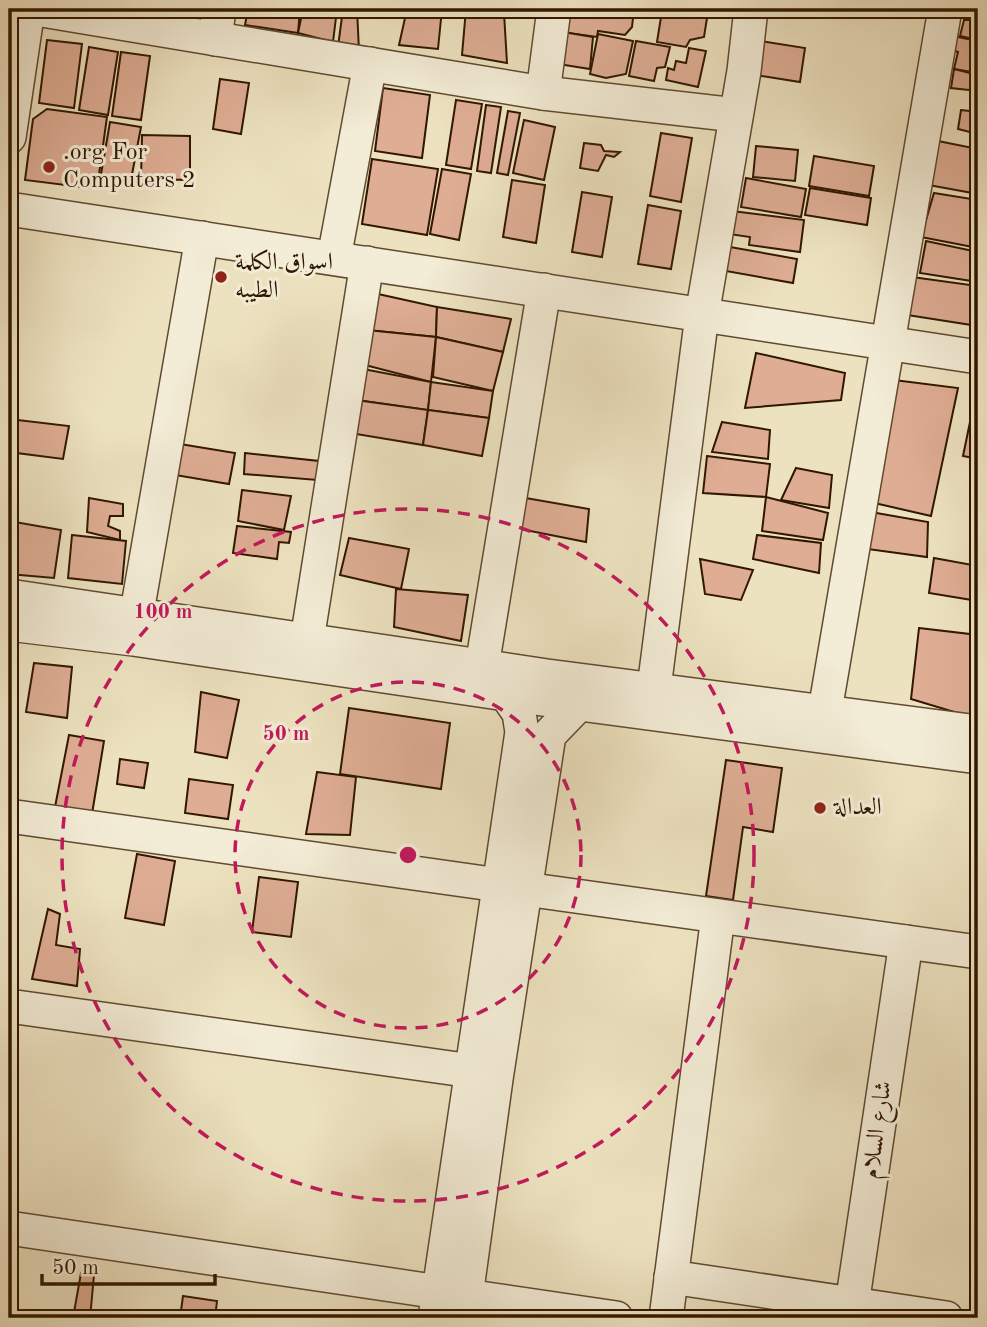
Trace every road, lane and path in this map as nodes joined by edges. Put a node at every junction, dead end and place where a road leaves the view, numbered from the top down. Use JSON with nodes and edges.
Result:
{"nodes":[{"id":1,"x":28,"y":9,"type":"edge"},
{"id":2,"x":36,"y":9,"type":"edge"},
{"id":3,"x":554,"y":9,"type":"edge"},
{"id":4,"x":751,"y":9,"type":"edge"},
{"id":5,"x":945,"y":9,"type":"edge"},
{"id":6,"x":217,"y":24,"type":"edge"},
{"id":7,"x":370,"y":64,"type":"junction"},
{"id":8,"x":543,"y":93,"type":"junction"},
{"id":9,"x":736,"y":115,"type":"junction"},
{"id":10,"x":9,"y":137,"type":"edge"},
{"id":11,"x":9,"y":209,"type":"edge"},
{"id":12,"x":202,"y":238,"type":"junction"},
{"id":13,"x":334,"y":258,"type":"junction"},
{"id":14,"x":367,"y":263,"type":"junction"},
{"id":15,"x":544,"y":290,"type":"junction"},
{"id":16,"x":702,"y":314,"type":"junction"},
{"id":17,"x":887,"y":343,"type":"junction"},
{"id":18,"x":978,"y":357,"type":"edge"},
{"id":19,"x":9,"y":596,"type":"edge"},
{"id":20,"x":9,"y":624,"type":"edge"},
{"id":21,"x":134,"y":627,"type":"junction"},
{"id":22,"x":307,"y":640,"type":"junction"},
{"id":23,"x":482,"y":666,"type":"junction"},
{"id":24,"x":654,"y":688,"type":"junction"},
{"id":25,"x":506,"y":694,"type":"junction"},
{"id":26,"x":579,"y":704,"type":"junction"},
{"id":27,"x":822,"y":725,"type":"junction"},
{"id":28,"x":978,"y":732,"type":"edge"},
{"id":29,"x":535,"y":733,"type":"junction"},
{"id":30,"x":978,"y":757,"type":"edge"},
{"id":31,"x":9,"y":816,"type":"edge"},
{"id":32,"x":512,"y":887,"type":"junction"},
{"id":33,"x":718,"y":916,"type":"junction"},
{"id":34,"x":906,"y":942,"type":"junction"},
{"id":35,"x":978,"y":952,"type":"edge"},
{"id":36,"x":9,"y":1006,"type":"edge"},
{"id":37,"x":472,"y":1071,"type":"junction"},
{"id":38,"x":9,"y":1228,"type":"edge"},
{"id":39,"x":671,"y":1277,"type":"junction"},
{"id":40,"x":451,"y":1306,"type":"edge"},
{"id":41,"x":851,"y":1312,"type":"edge"},
{"id":42,"x":616,"y":1318,"type":"edge"},
{"id":43,"x":666,"y":1318,"type":"edge"},
{"id":44,"x":946,"y":1318,"type":"edge"}],
"edges":[{"from":1,"to":10,"type":"street"},
{"from":2,"to":6,"type":"street"},
{"from":3,"to":8,"type":"street"},
{"from":4,"to":9,"type":"street"},
{"from":5,"to":17,"type":"street"},
{"from":6,"to":7,"type":"street"},
{"from":7,"to":8,"type":"street"},
{"from":7,"to":13,"type":"street"},
{"from":8,"to":9,"type":"street"},
{"from":9,"to":16,"type":"street"},
{"from":11,"to":12,"type":"street"},
{"from":12,"to":13,"type":"street"},
{"from":12,"to":21,"type":"street"},
{"from":13,"to":14,"type":"street"},
{"from":14,"to":15,"type":"street"},
{"from":14,"to":22,"type":"street"},
{"from":15,"to":16,"type":"street"},
{"from":15,"to":23,"type":"street"},
{"from":16,"to":17,"type":"street"},
{"from":16,"to":24,"type":"street"},
{"from":17,"to":18,"type":"street"},
{"from":17,"to":27,"type":"street"},
{"from":19,"to":21,"type":"street"},
{"from":20,"to":21,"type":"street"},
{"from":21,"to":22,"type":"street"},
{"from":21,"to":25,"type":"street"},
{"from":22,"to":23,"type":"street"},
{"from":23,"to":24,"type":"street"},
{"from":24,"to":27,"type":"street"},
{"from":25,"to":26,"type":"street"},
{"from":25,"to":29,"type":"street"},
{"from":26,"to":27,"type":"street"},
{"from":26,"to":29,"type":"street"},
{"from":27,"to":28,"type":"street"},
{"from":27,"to":30,"type":"street"},
{"from":29,"to":32,"type":"street"},
{"from":31,"to":32,"type":"street"},
{"from":32,"to":33,"type":"street"},
{"from":32,"to":37,"type":"street"},
{"from":32,"to":40,"type":"street"},
{"from":33,"to":34,"type":"street"},
{"from":33,"to":39,"type":"street"},
{"from":34,"to":35,"type":"street"},
{"from":34,"to":41,"type":"street","name":"شارع السلام"},
{"from":36,"to":37,"type":"street"},
{"from":37,"to":40,"type":"street"},
{"from":38,"to":40,"type":"street"},
{"from":39,"to":41,"type":"street"},
{"from":39,"to":43,"type":"street"},
{"from":40,"to":42,"type":"street"},
{"from":41,"to":44,"type":"street"}]}
